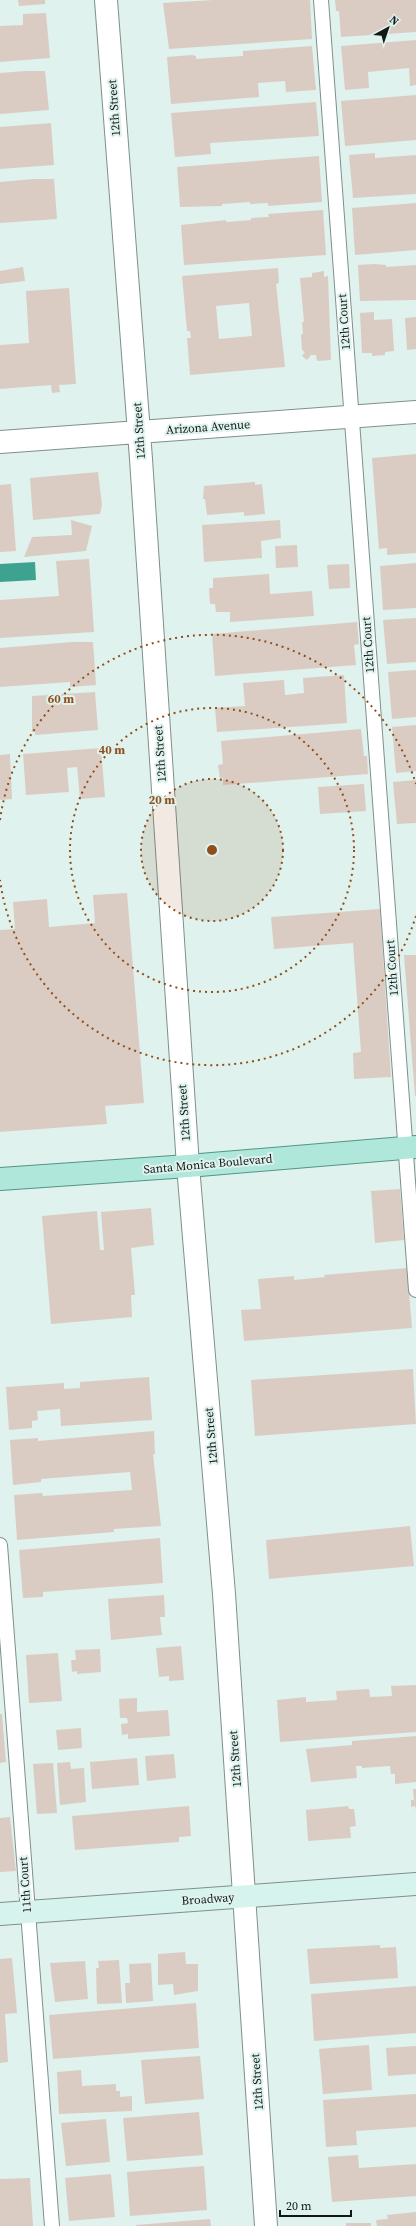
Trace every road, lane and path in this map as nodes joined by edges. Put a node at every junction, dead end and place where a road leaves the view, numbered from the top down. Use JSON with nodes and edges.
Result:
{"nodes":[{"id":1,"x":106,"y":0,"type":"edge"},
{"id":2,"x":320,"y":0,"type":"edge"},
{"id":3,"x":416,"y":412,"type":"edge"},
{"id":4,"x":351,"y":417,"type":"junction"},
{"id":5,"x":139,"y":432,"type":"junction"},
{"id":6,"x":0,"y":442,"type":"edge"},
{"id":7,"x":411,"y":1147,"type":"edge"},
{"id":8,"x":188,"y":1166,"type":"junction"},
{"id":9,"x":0,"y":1179,"type":"edge"},
{"id":10,"x":416,"y":1290,"type":"edge"},
{"id":11,"x":0,"y":1545,"type":"edge"},
{"id":12,"x":416,"y":1884,"type":"edge"},
{"id":13,"x":244,"y":1896,"type":"junction"},
{"id":14,"x":27,"y":1912,"type":"junction"},
{"id":15,"x":0,"y":1914,"type":"edge"},
{"id":16,"x":52,"y":2226,"type":"edge"},
{"id":17,"x":266,"y":2226,"type":"edge"}],
"edges":[{"from":1,"to":5,"type":"street","name":"12th Street"},
{"from":2,"to":4,"type":"lane","name":"12th Court"},
{"from":3,"to":4,"type":"street","name":"Arizona Avenue"},
{"from":4,"to":5,"type":"street","name":"Arizona Avenue"},
{"from":4,"to":7,"type":"lane","name":"12th Court"},
{"from":5,"to":6,"type":"street","name":"Arizona Avenue"},
{"from":5,"to":8,"type":"street","name":"12th Street"},
{"from":7,"to":8,"type":"main road","name":"Santa Monica Boulevard"},
{"from":7,"to":10,"type":"lane","name":"12th Court"},
{"from":8,"to":9,"type":"main road","name":"Santa Monica Boulevard"},
{"from":8,"to":13,"type":"street","name":"12th Street"},
{"from":11,"to":14,"type":"lane","name":"11th Court"},
{"from":12,"to":13,"type":"street","name":"Broadway"},
{"from":13,"to":14,"type":"street","name":"Broadway"},
{"from":13,"to":17,"type":"street","name":"12th Street"},
{"from":14,"to":15,"type":"street","name":"Broadway"},
{"from":14,"to":16,"type":"lane","name":"11th Court"}]}
